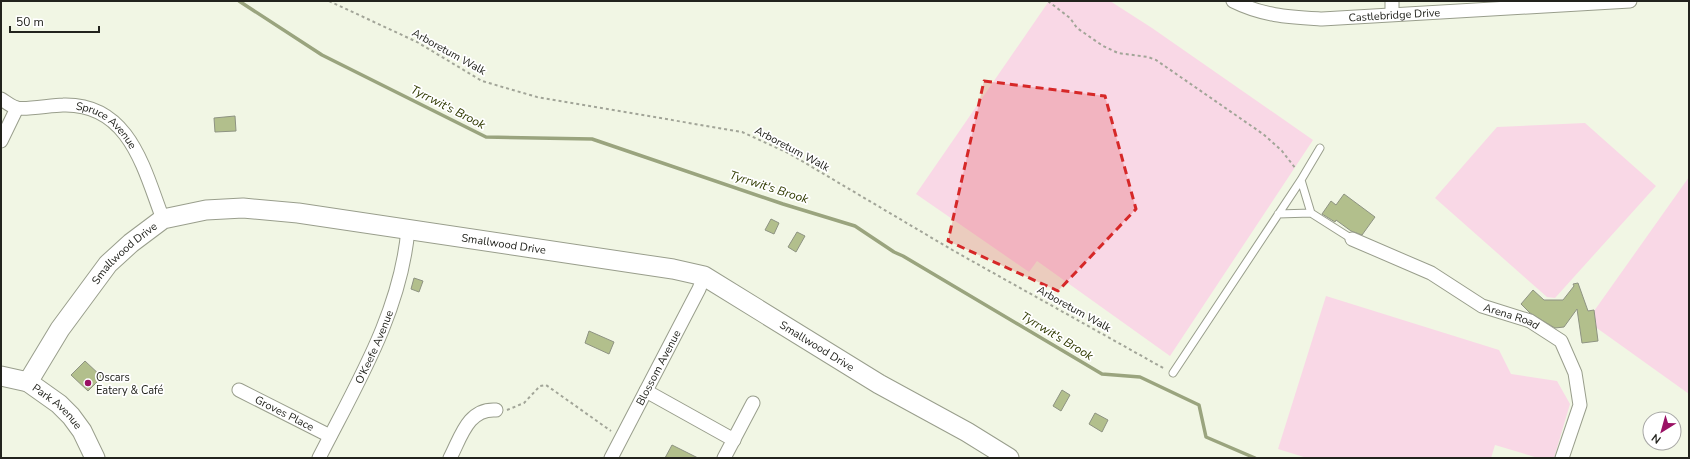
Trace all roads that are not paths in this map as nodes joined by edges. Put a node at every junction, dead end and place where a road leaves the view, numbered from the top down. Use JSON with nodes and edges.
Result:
{"nodes":[{"id":1,"x":1233,"y":1,"type":"edge"},
{"id":2,"x":1392,"y":1,"type":"edge"},
{"id":3,"x":1630,"y":1,"type":"edge"},
{"id":4,"x":1526,"y":4,"type":"edge"},
{"id":5,"x":1392,"y":14,"type":"junction"},
{"id":6,"x":1,"y":99,"type":"edge"},
{"id":7,"x":17,"y":108,"type":"junction"},
{"id":8,"x":1,"y":141,"type":"edge"},
{"id":9,"x":1320,"y":148,"type":"dead end"},
{"id":10,"x":1301,"y":180,"type":"junction"},
{"id":11,"x":1312,"y":213,"type":"junction"},
{"id":12,"x":1278,"y":214,"type":"junction"},
{"id":13,"x":163,"y":219,"type":"junction"},
{"id":14,"x":408,"y":229,"type":"junction"},
{"id":15,"x":1352,"y":239,"type":"joint"},
{"id":16,"x":704,"y":276,"type":"junction"},
{"id":17,"x":1173,"y":373,"type":"road end"},
{"id":18,"x":1,"y":376,"type":"edge"},
{"id":19,"x":28,"y":382,"type":"junction"},
{"id":20,"x":239,"y":390,"type":"dead end"},
{"id":21,"x":646,"y":391,"type":"junction"},
{"id":22,"x":753,"y":404,"type":"dead end"},
{"id":23,"x":496,"y":410,"type":"road end"},
{"id":24,"x":330,"y":436,"type":"junction"},
{"id":25,"x":734,"y":440,"type":"junction"},
{"id":26,"x":95,"y":458,"type":"edge"},
{"id":27,"x":319,"y":458,"type":"edge"},
{"id":28,"x":450,"y":458,"type":"edge"},
{"id":29,"x":611,"y":458,"type":"edge"},
{"id":30,"x":724,"y":458,"type":"edge"},
{"id":31,"x":1009,"y":458,"type":"edge"},
{"id":32,"x":1562,"y":458,"type":"edge"}],
"edges":[{"from":1,"to":5,"type":"street","name":"Castlebridge Drive"},
{"from":2,"to":5,"type":"street"},
{"from":3,"to":4,"type":"street","name":"Castlebridge Drive"},
{"from":4,"to":5,"type":"street","name":"Castlebridge Drive"},
{"from":6,"to":7,"type":"street"},
{"from":7,"to":8,"type":"street"},
{"from":7,"to":13,"type":"street","name":"Spruce Avenue"},
{"from":9,"to":10,"type":"lane"},
{"from":10,"to":11,"type":"lane"},
{"from":10,"to":12,"type":"lane"},
{"from":11,"to":12,"type":"lane"},
{"from":11,"to":15,"type":"lane"},
{"from":12,"to":17,"type":"lane"},
{"from":13,"to":14,"type":"street","name":"Smallwood Drive"},
{"from":13,"to":19,"type":"street","name":"Smallwood Drive"},
{"from":14,"to":16,"type":"street","name":"Smallwood Drive"},
{"from":14,"to":24,"type":"street","name":"O'Keefe Avenue"},
{"from":15,"to":32,"type":"street","name":"Arena Road"},
{"from":16,"to":21,"type":"street","name":"Blossom Avenue"},
{"from":16,"to":31,"type":"street","name":"Smallwood Drive"},
{"from":18,"to":19,"type":"street","name":"Park Avenue"},
{"from":19,"to":26,"type":"street","name":"Park Avenue"},
{"from":20,"to":24,"type":"street","name":"Groves Place"},
{"from":21,"to":25,"type":"street"},
{"from":21,"to":29,"type":"street","name":"Blossom Avenue"},
{"from":22,"to":25,"type":"street"},
{"from":23,"to":28,"type":"street"},
{"from":24,"to":27,"type":"street","name":"O'Keefe Avenue"},
{"from":25,"to":30,"type":"street"}]}
